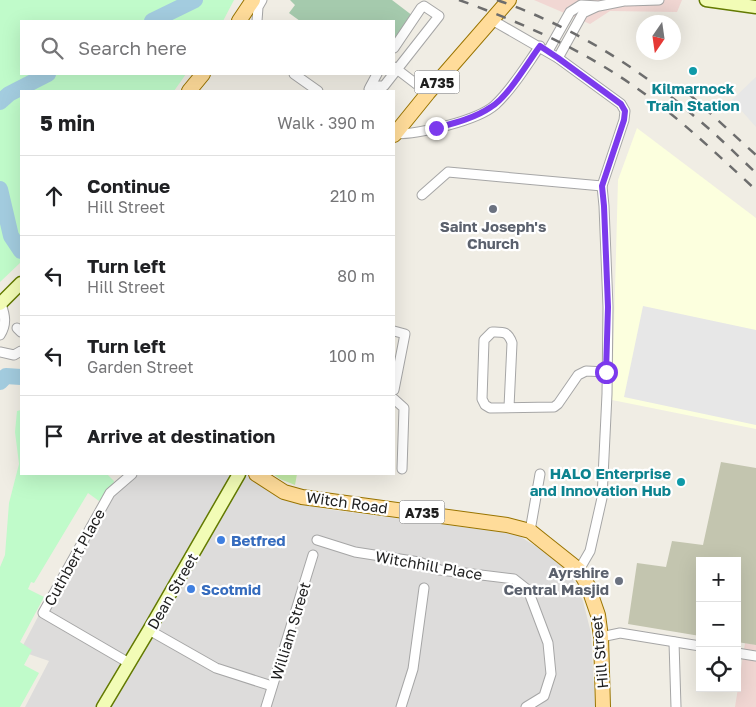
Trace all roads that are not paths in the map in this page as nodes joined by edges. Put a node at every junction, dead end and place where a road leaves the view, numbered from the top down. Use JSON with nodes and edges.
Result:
{"nodes":[{"id":1,"x":253,"y":0,"type":"edge"},
{"id":2,"x":262,"y":0,"type":"edge"},
{"id":3,"x":509,"y":0,"type":"edge"},
{"id":4,"x":628,"y":0,"type":"edge"},
{"id":5,"x":658,"y":0,"type":"edge"},
{"id":6,"x":706,"y":0,"type":"edge"},
{"id":7,"x":599,"y":6,"type":"junction"},
{"id":8,"x":756,"y":7,"type":"edge"},
{"id":9,"x":239,"y":20,"type":"edge"},
{"id":10,"x":257,"y":20,"type":"edge"},
{"id":11,"x":492,"y":20,"type":"junction"},
{"id":12,"x":540,"y":46,"type":"junction"},
{"id":13,"x":395,"y":47,"type":"edge"},
{"id":14,"x":548,"y":52,"type":"junction"},
{"id":15,"x":558,"y":58,"type":"junction"},
{"id":16,"x":396,"y":68,"type":"edge"},
{"id":17,"x":202,"y":75,"type":"edge"},
{"id":18,"x":295,"y":75,"type":"edge"},
{"id":19,"x":377,"y":75,"type":"edge"},
{"id":20,"x":391,"y":75,"type":"edge"},
{"id":21,"x":370,"y":89,"type":"edge"},
{"id":22,"x":190,"y":90,"type":"edge"},
{"id":23,"x":317,"y":90,"type":"edge"},
{"id":24,"x":428,"y":92,"type":"junction"},
{"id":25,"x":395,"y":133,"type":"edge"},
{"id":26,"x":395,"y":134,"type":"edge"},
{"id":27,"x":602,"y":186,"type":"junction"},
{"id":28,"x":422,"y":195,"type":"dead end"},
{"id":29,"x":17,"y":287,"type":"edge"},
{"id":30,"x":0,"y":304,"type":"edge"},
{"id":31,"x":395,"y":331,"type":"edge"},
{"id":32,"x":0,"y":335,"type":"edge"},
{"id":33,"x":0,"y":352,"type":"edge"},
{"id":34,"x":20,"y":352,"type":"edge"},
{"id":35,"x":606,"y":372,"type":"junction"},
{"id":36,"x":395,"y":385,"type":"edge"},
{"id":37,"x":395,"y":400,"type":"edge"},
{"id":38,"x":509,"y":407,"type":"junction"},
{"id":39,"x":402,"y":468,"type":"dead end"},
{"id":40,"x":540,"y":474,"type":"dead end"},
{"id":41,"x":131,"y":475,"type":"edge"},
{"id":42,"x":238,"y":475,"type":"edge"},
{"id":43,"x":261,"y":476,"type":"edge"},
{"id":44,"x":530,"y":531,"type":"junction"},
{"id":45,"x":317,"y":540,"type":"dead end"},
{"id":46,"x":313,"y":555,"type":"dead end"},
{"id":47,"x":578,"y":570,"type":"junction"},
{"id":48,"x":424,"y":588,"type":"dead end"},
{"id":49,"x":149,"y":630,"type":"junction"},
{"id":50,"x":601,"y":637,"type":"junction"},
{"id":51,"x":674,"y":642,"type":"junction"},
{"id":52,"x":696,"y":645,"type":"edge"},
{"id":53,"x":741,"y":654,"type":"edge"},
{"id":54,"x":756,"y":656,"type":"edge"},
{"id":55,"x":129,"y":663,"type":"junction"},
{"id":56,"x":272,"y":686,"type":"junction"},
{"id":57,"x":103,"y":707,"type":"edge"},
{"id":58,"x":266,"y":707,"type":"edge"},
{"id":59,"x":401,"y":707,"type":"edge"},
{"id":60,"x":526,"y":707,"type":"edge"},
{"id":61,"x":603,"y":707,"type":"edge"},
{"id":62,"x":676,"y":707,"type":"edge"}],
"edges":[{"from":1,"to":9,"type":"main road"},
{"from":2,"to":10,"type":"street"},
{"from":3,"to":11,"type":"main road","number":"A735"},
{"from":4,"to":5,"type":"street"},
{"from":4,"to":7,"type":"street"},
{"from":6,"to":8,"type":"main road"},
{"from":7,"to":14,"type":"street"},
{"from":7,"to":15,"type":"street"},
{"from":11,"to":12,"type":"street"},
{"from":11,"to":24,"type":"main road","number":"A735"},
{"from":12,"to":14,"type":"street"},
{"from":12,"to":26,"type":"street"},
{"from":13,"to":16,"type":"street"},
{"from":14,"to":15,"type":"street"},
{"from":15,"to":27,"type":"street"},
{"from":16,"to":24,"type":"street"},
{"from":17,"to":22,"type":"main road"},
{"from":18,"to":23,"type":"street"},
{"from":19,"to":21,"type":"street"},
{"from":20,"to":21,"type":"street"},
{"from":24,"to":25,"type":"main road","number":"A735"},
{"from":27,"to":28,"type":"street"},
{"from":27,"to":35,"type":"street"},
{"from":29,"to":30,"type":"main road"},
{"from":30,"to":32,"type":"street"},
{"from":31,"to":36,"type":"street"},
{"from":33,"to":34,"type":"street"},
{"from":35,"to":38,"type":"street"},
{"from":35,"to":47,"type":"street"},
{"from":37,"to":39,"type":"street"},
{"from":38,"to":38,"type":"street"},
{"from":40,"to":44,"type":"street"},
{"from":41,"to":55,"type":"street","name":"Cuthbert Place"},
{"from":42,"to":49,"type":"main road","name":"Dean Street"},
{"from":43,"to":44,"type":"main road","name":"Witch Road","number":"A735"},
{"from":44,"to":47,"type":"main road","name":"Witch Road","number":"A735"},
{"from":45,"to":60,"type":"street","name":"Witchhill Place"},
{"from":46,"to":56,"type":"street","name":"William Street"},
{"from":47,"to":50,"type":"main road","name":"Hill Street","number":"A735"},
{"from":48,"to":59,"type":"street"},
{"from":49,"to":55,"type":"main road","name":"Dean Street"},
{"from":49,"to":56,"type":"street"},
{"from":50,"to":51,"type":"street"},
{"from":50,"to":61,"type":"main road","name":"Hill Street","number":"A735"},
{"from":51,"to":52,"type":"street"},
{"from":51,"to":62,"type":"street"},
{"from":53,"to":54,"type":"street"},
{"from":55,"to":57,"type":"main road","name":"Dean Street"},
{"from":56,"to":58,"type":"street","name":"William Street"}]}
